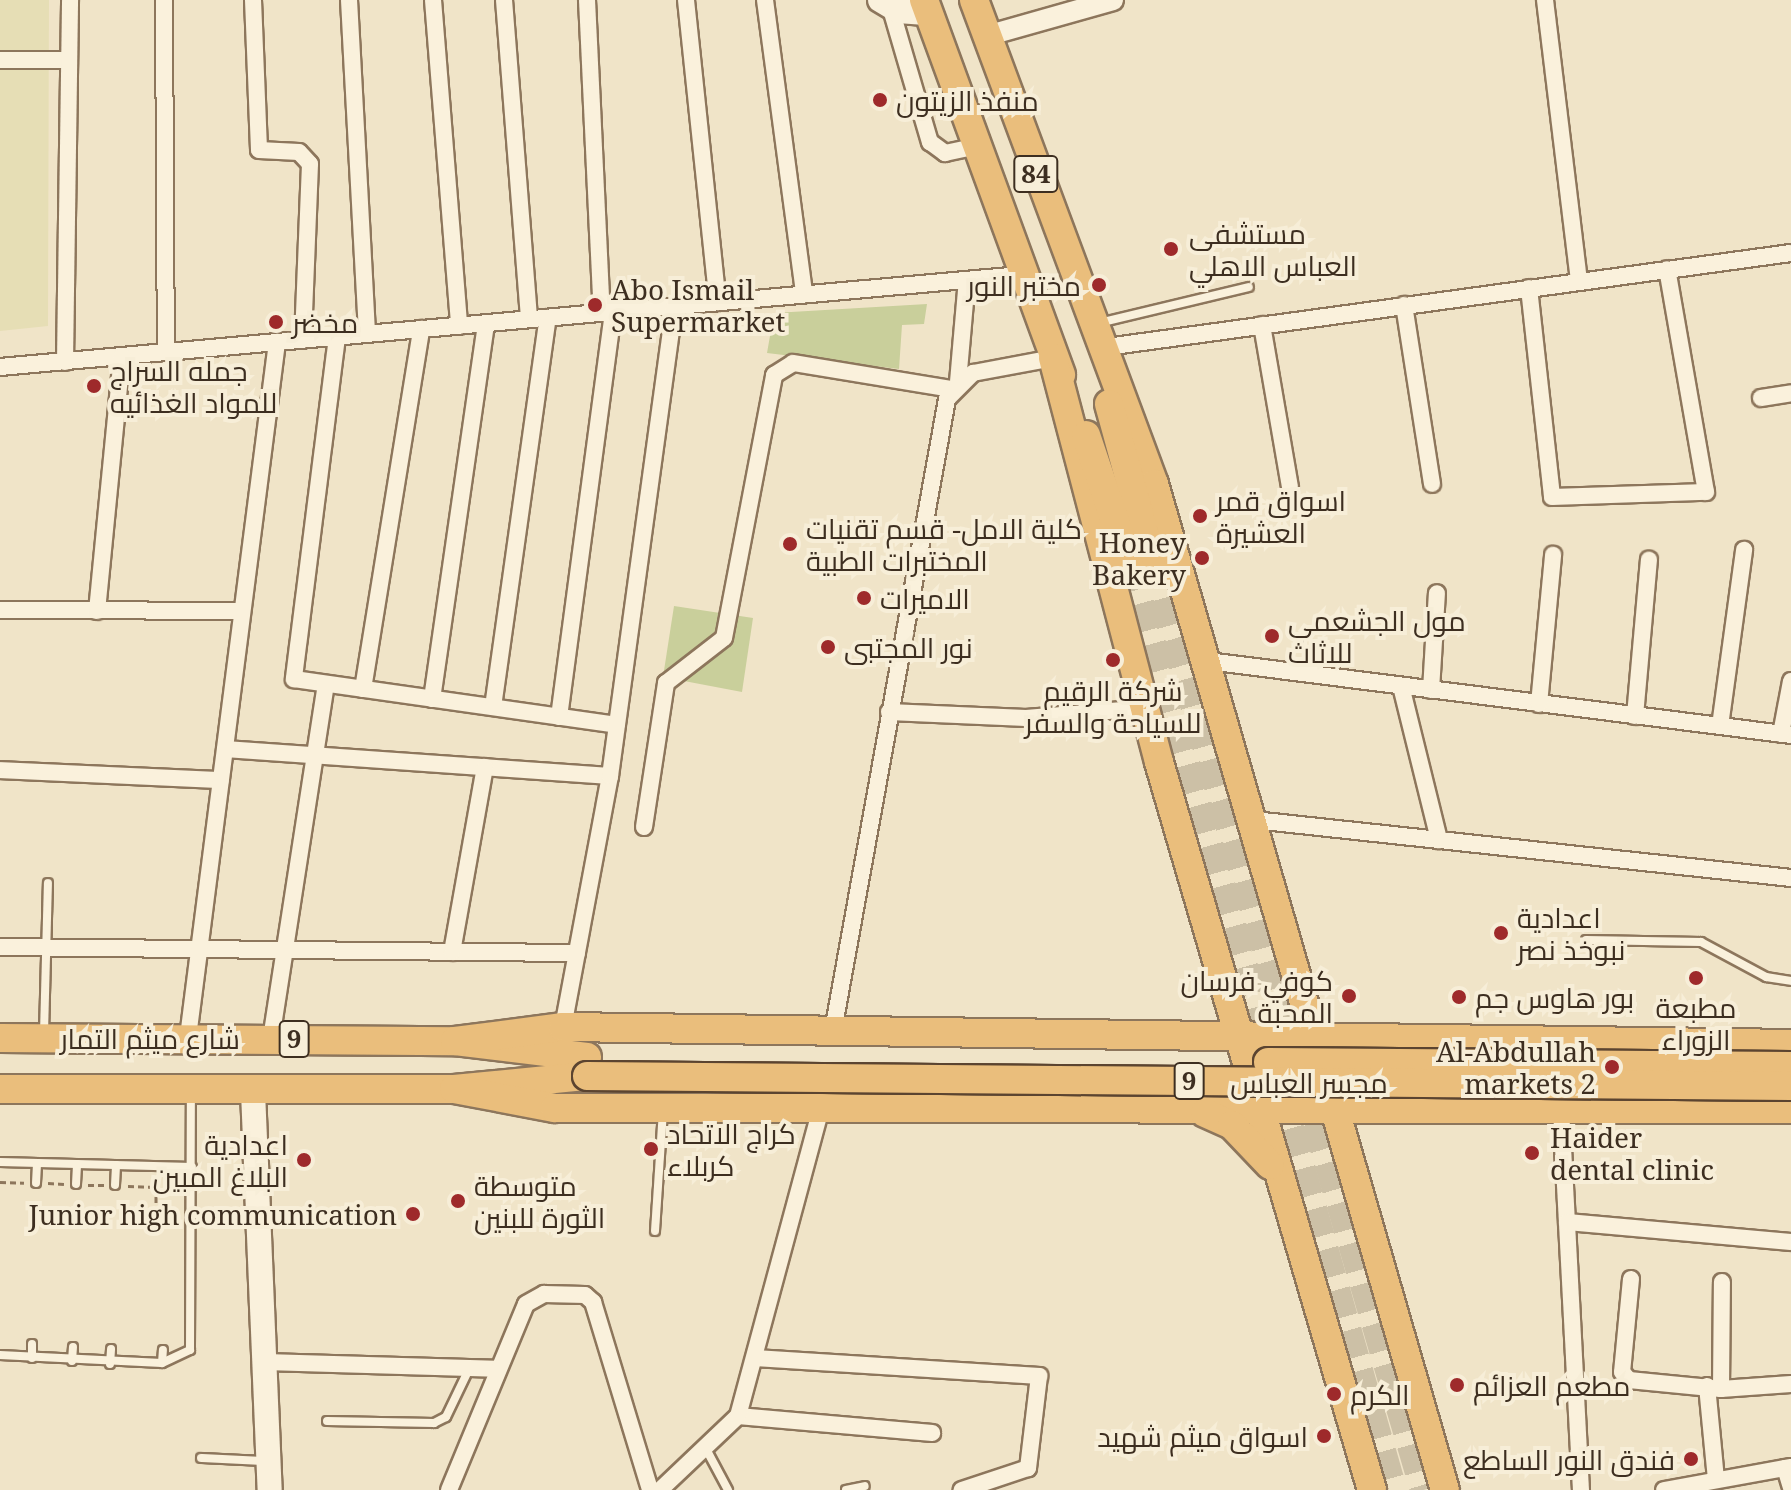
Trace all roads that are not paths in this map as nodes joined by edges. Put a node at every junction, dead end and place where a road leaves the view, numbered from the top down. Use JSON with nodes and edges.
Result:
{"nodes":[{"id":1,"x":70,"y":0,"type":"edge"},
{"id":2,"x":164,"y":0,"type":"edge"},
{"id":3,"x":253,"y":0,"type":"edge"},
{"id":4,"x":349,"y":0,"type":"edge"},
{"id":5,"x":433,"y":0,"type":"edge"},
{"id":6,"x":504,"y":0,"type":"edge"},
{"id":7,"x":587,"y":0,"type":"edge"},
{"id":8,"x":686,"y":0,"type":"edge"},
{"id":9,"x":765,"y":0,"type":"edge"},
{"id":10,"x":974,"y":0,"type":"edge"},
{"id":11,"x":1113,"y":0,"type":"edge"},
{"id":12,"x":1545,"y":0,"type":"edge"},
{"id":13,"x":886,"y":5,"type":"edge"},
{"id":14,"x":927,"y":7,"type":"edge"},
{"id":15,"x":986,"y":36,"type":"junction"},
{"id":16,"x":0,"y":60,"type":"edge"},
{"id":17,"x":69,"y":60,"type":"junction"},
{"id":18,"x":974,"y":147,"type":"junction"},
{"id":19,"x":1791,"y":253,"type":"edge"},
{"id":20,"x":1667,"y":269,"type":"junction"},
{"id":21,"x":1021,"y":275,"type":"junction"},
{"id":22,"x":967,"y":280,"type":"junction"},
{"id":23,"x":1579,"y":281,"type":"junction"},
{"id":24,"x":1249,"y":287,"type":"dead end"},
{"id":25,"x":1529,"y":288,"type":"junction"},
{"id":26,"x":804,"y":294,"type":"junction"},
{"id":27,"x":718,"y":302,"type":"junction"},
{"id":28,"x":1404,"y":305,"type":"junction"},
{"id":29,"x":674,"y":306,"type":"junction"},
{"id":30,"x":608,"y":312,"type":"junction"},
{"id":31,"x":548,"y":318,"type":"junction"},
{"id":32,"x":529,"y":319,"type":"junction"},
{"id":33,"x":486,"y":323,"type":"junction"},
{"id":34,"x":1262,"y":325,"type":"junction"},
{"id":35,"x":459,"y":326,"type":"junction"},
{"id":36,"x":421,"y":329,"type":"junction"},
{"id":37,"x":367,"y":334,"type":"junction"},
{"id":38,"x":1095,"y":336,"type":"junction"},
{"id":39,"x":337,"y":337,"type":"junction"},
{"id":40,"x":303,"y":340,"type":"junction"},
{"id":41,"x":277,"y":342,"type":"junction"},
{"id":42,"x":166,"y":352,"type":"junction"},
{"id":43,"x":122,"y":356,"type":"junction"},
{"id":44,"x":1053,"y":358,"type":"junction"},
{"id":45,"x":65,"y":362,"type":"junction"},
{"id":46,"x":0,"y":367,"type":"edge"},
{"id":47,"x":955,"y":386,"type":"junction"},
{"id":48,"x":1791,"y":393,"type":"edge"},
{"id":49,"x":1761,"y":398,"type":"dead end"},
{"id":50,"x":1432,"y":484,"type":"dead end"},
{"id":51,"x":1290,"y":487,"type":"dead end"},
{"id":52,"x":1744,"y":550,"type":"dead end"},
{"id":53,"x":1553,"y":555,"type":"dead end"},
{"id":54,"x":1649,"y":560,"type":"dead end"},
{"id":55,"x":1437,"y":593,"type":"dead end"},
{"id":56,"x":0,"y":610,"type":"edge"},
{"id":57,"x":97,"y":611,"type":"junction"},
{"id":58,"x":242,"y":611,"type":"junction"},
{"id":59,"x":1208,"y":661,"type":"junction"},
{"id":60,"x":1791,"y":681,"type":"edge"},
{"id":61,"x":326,"y":684,"type":"junction"},
{"id":62,"x":1401,"y":686,"type":"junction"},
{"id":63,"x":363,"y":689,"type":"junction"},
{"id":64,"x":1431,"y":690,"type":"junction"},
{"id":65,"x":432,"y":699,"type":"junction"},
{"id":66,"x":1539,"y":704,"type":"junction"},
{"id":67,"x":493,"y":707,"type":"junction"},
{"id":68,"x":1144,"y":708,"type":"junction"},
{"id":69,"x":889,"y":712,"type":"junction"},
{"id":70,"x":1635,"y":716,"type":"junction"},
{"id":71,"x":559,"y":717,"type":"junction"},
{"id":72,"x":617,"y":725,"type":"junction"},
{"id":73,"x":1720,"y":726,"type":"junction"},
{"id":74,"x":1786,"y":734,"type":"edge"},
{"id":75,"x":225,"y":749,"type":"junction"},
{"id":76,"x":315,"y":755,"type":"junction"},
{"id":77,"x":485,"y":767,"type":"junction"},
{"id":78,"x":0,"y":770,"type":"edge"},
{"id":79,"x":610,"y":776,"type":"junction"},
{"id":80,"x":221,"y":780,"type":"junction"},
{"id":81,"x":1254,"y":820,"type":"junction"},
{"id":82,"x":644,"y":827,"type":"dead end"},
{"id":83,"x":1439,"y":840,"type":"junction"},
{"id":84,"x":1791,"y":878,"type":"edge"},
{"id":85,"x":48,"y":883,"type":"dead end"},
{"id":86,"x":1586,"y":940,"type":"dead end"},
{"id":87,"x":0,"y":947,"type":"edge"},
{"id":88,"x":46,"y":947,"type":"junction"},
{"id":89,"x":199,"y":949,"type":"junction"},
{"id":90,"x":284,"y":952,"type":"junction"},
{"id":91,"x":452,"y":952,"type":"junction"},
{"id":92,"x":577,"y":953,"type":"junction"},
{"id":93,"x":1220,"y":975,"type":"junction"},
{"id":94,"x":1301,"y":980,"type":"junction"},
{"id":95,"x":1791,"y":981,"type":"edge"},
{"id":96,"x":563,"y":1027,"type":"junction"},
{"id":97,"x":833,"y":1031,"type":"junction"},
{"id":98,"x":1170,"y":1036,"type":"junction"},
{"id":99,"x":44,"y":1037,"type":"junction"},
{"id":100,"x":188,"y":1037,"type":"junction"},
{"id":101,"x":1238,"y":1037,"type":"junction"},
{"id":102,"x":1317,"y":1037,"type":"junction"},
{"id":103,"x":0,"y":1038,"type":"edge"},
{"id":104,"x":1373,"y":1038,"type":"junction"},
{"id":105,"x":271,"y":1039,"type":"junction"},
{"id":106,"x":455,"y":1041,"type":"junction"},
{"id":107,"x":1791,"y":1044,"type":"edge"},
{"id":108,"x":587,"y":1066,"type":"junction"},
{"id":109,"x":1791,"y":1066,"type":"edge"},
{"id":110,"x":1791,"y":1086,"type":"edge"},
{"id":111,"x":0,"y":1089,"type":"edge"},
{"id":112,"x":454,"y":1089,"type":"junction"},
{"id":113,"x":191,"y":1091,"type":"junction"},
{"id":114,"x":253,"y":1092,"type":"junction"},
{"id":115,"x":663,"y":1108,"type":"junction"},
{"id":116,"x":821,"y":1108,"type":"junction"},
{"id":117,"x":1184,"y":1109,"type":"junction"},
{"id":118,"x":1259,"y":1109,"type":"junction"},
{"id":119,"x":1338,"y":1109,"type":"junction"},
{"id":120,"x":1380,"y":1109,"type":"junction"},
{"id":121,"x":1561,"y":1109,"type":"junction"},
{"id":122,"x":1791,"y":1109,"type":"edge"},
{"id":123,"x":0,"y":1162,"type":"edge"},
{"id":124,"x":37,"y":1163,"type":"junction"},
{"id":125,"x":1354,"y":1163,"type":"junction"},
{"id":126,"x":77,"y":1164,"type":"junction"},
{"id":127,"x":116,"y":1165,"type":"junction"},
{"id":128,"x":192,"y":1167,"type":"junction"},
{"id":129,"x":36,"y":1183,"type":"dead end"},
{"id":130,"x":76,"y":1184,"type":"dead end"},
{"id":131,"x":1281,"y":1184,"type":"junction"},
{"id":132,"x":115,"y":1185,"type":"dead end"},
{"id":133,"x":1567,"y":1222,"type":"junction"},
{"id":134,"x":655,"y":1231,"type":"dead end"},
{"id":135,"x":1791,"y":1242,"type":"edge"},
{"id":136,"x":1631,"y":1279,"type":"dead end"},
{"id":137,"x":1722,"y":1282,"type":"dead end"},
{"id":138,"x":32,"y":1344,"type":"dead end"},
{"id":139,"x":73,"y":1347,"type":"dead end"},
{"id":140,"x":111,"y":1349,"type":"dead end"},
{"id":141,"x":163,"y":1350,"type":"dead end"},
{"id":142,"x":0,"y":1355,"type":"edge"},
{"id":143,"x":32,"y":1358,"type":"junction"},
{"id":144,"x":755,"y":1358,"type":"junction"},
{"id":145,"x":72,"y":1361,"type":"junction"},
{"id":146,"x":265,"y":1362,"type":"junction"},
{"id":147,"x":162,"y":1363,"type":"junction"},
{"id":148,"x":110,"y":1364,"type":"junction"},
{"id":149,"x":469,"y":1368,"type":"junction"},
{"id":150,"x":495,"y":1369,"type":"junction"},
{"id":151,"x":1791,"y":1384,"type":"edge"},
{"id":152,"x":1714,"y":1388,"type":"junction"},
{"id":153,"x":738,"y":1416,"type":"junction"},
{"id":154,"x":327,"y":1421,"type":"dead end"},
{"id":155,"x":932,"y":1433,"type":"dead end"},
{"id":156,"x":705,"y":1446,"type":"junction"},
{"id":157,"x":201,"y":1458,"type":"dead end"},
{"id":158,"x":269,"y":1462,"type":"junction"},
{"id":159,"x":1788,"y":1468,"type":"edge"},
{"id":160,"x":1716,"y":1480,"type":"junction"},
{"id":161,"x":865,"y":1486,"type":"dead end"},
{"id":162,"x":1791,"y":1488,"type":"edge"},
{"id":163,"x":270,"y":1490,"type":"edge"},
{"id":164,"x":449,"y":1490,"type":"edge"},
{"id":165,"x":650,"y":1490,"type":"edge"},
{"id":166,"x":660,"y":1490,"type":"edge"},
{"id":167,"x":728,"y":1490,"type":"edge"},
{"id":168,"x":846,"y":1490,"type":"edge"},
{"id":169,"x":962,"y":1490,"type":"edge"},
{"id":170,"x":1372,"y":1490,"type":"edge"},
{"id":171,"x":1445,"y":1490,"type":"edge"},
{"id":172,"x":1581,"y":1490,"type":"edge"},
{"id":173,"x":1664,"y":1490,"type":"edge"}],
"edges":[{"from":1,"to":17,"type":"street"},
{"from":2,"to":42,"type":"street"},
{"from":3,"to":40,"type":"street"},
{"from":4,"to":37,"type":"street"},
{"from":5,"to":35,"type":"street"},
{"from":6,"to":32,"type":"street"},
{"from":7,"to":30,"type":"street"},
{"from":8,"to":27,"type":"street"},
{"from":9,"to":26,"type":"street"},
{"from":10,"to":15,"type":"highway","number":"84"},
{"from":11,"to":15,"type":"street"},
{"from":12,"to":23,"type":"street"},
{"from":13,"to":14,"type":"main road"},
{"from":13,"to":18,"type":"street"},
{"from":14,"to":18,"type":"highway","number":"84"},
{"from":15,"to":38,"type":"highway","number":"84"},
{"from":16,"to":17,"type":"street"},
{"from":17,"to":45,"type":"street"},
{"from":18,"to":21,"type":"highway","number":"84"},
{"from":19,"to":20,"type":"street"},
{"from":20,"to":23,"type":"street"},
{"from":20,"to":25,"type":"street"},
{"from":21,"to":22,"type":"street"},
{"from":21,"to":44,"type":"highway","number":"84"},
{"from":22,"to":26,"type":"street"},
{"from":22,"to":47,"type":"street"},
{"from":23,"to":25,"type":"street"},
{"from":24,"to":38,"type":"lane"},
{"from":25,"to":28,"type":"street"},
{"from":26,"to":27,"type":"street"},
{"from":27,"to":29,"type":"street"},
{"from":28,"to":34,"type":"street"},
{"from":28,"to":50,"type":"street"},
{"from":29,"to":30,"type":"street"},
{"from":29,"to":72,"type":"street"},
{"from":30,"to":31,"type":"street"},
{"from":30,"to":71,"type":"street"},
{"from":31,"to":32,"type":"street"},
{"from":31,"to":67,"type":"street"},
{"from":32,"to":33,"type":"street"},
{"from":33,"to":35,"type":"street"},
{"from":33,"to":65,"type":"street"},
{"from":34,"to":38,"type":"street"},
{"from":34,"to":51,"type":"street"},
{"from":35,"to":36,"type":"street"},
{"from":36,"to":37,"type":"street"},
{"from":36,"to":63,"type":"street"},
{"from":37,"to":39,"type":"street"},
{"from":38,"to":44,"type":"highway","number":"84"},
{"from":38,"to":59,"type":"highway"},
{"from":39,"to":40,"type":"street"},
{"from":39,"to":61,"type":"street"},
{"from":40,"to":41,"type":"street"},
{"from":41,"to":42,"type":"street"},
{"from":41,"to":58,"type":"street"},
{"from":42,"to":43,"type":"street"},
{"from":43,"to":45,"type":"street"},
{"from":43,"to":57,"type":"street"},
{"from":44,"to":47,"type":"street"},
{"from":44,"to":68,"type":"highway"},
{"from":45,"to":46,"type":"street"},
{"from":47,"to":69,"type":"street"},
{"from":47,"to":82,"type":"street"},
{"from":48,"to":49,"type":"street"},
{"from":52,"to":73,"type":"street"},
{"from":53,"to":66,"type":"street"},
{"from":54,"to":70,"type":"street"},
{"from":55,"to":64,"type":"street"},
{"from":56,"to":57,"type":"street"},
{"from":57,"to":58,"type":"street"},
{"from":58,"to":75,"type":"street"},
{"from":59,"to":62,"type":"street"},
{"from":59,"to":81,"type":"highway"},
{"from":60,"to":74,"type":"street"},
{"from":61,"to":63,"type":"street"},
{"from":61,"to":76,"type":"street"},
{"from":62,"to":64,"type":"street"},
{"from":62,"to":83,"type":"street"},
{"from":63,"to":65,"type":"street"},
{"from":64,"to":66,"type":"street"},
{"from":65,"to":67,"type":"street"},
{"from":66,"to":70,"type":"street"},
{"from":67,"to":71,"type":"street"},
{"from":68,"to":69,"type":"street"},
{"from":68,"to":93,"type":"highway"},
{"from":69,"to":97,"type":"street"},
{"from":70,"to":73,"type":"street"},
{"from":71,"to":72,"type":"street"},
{"from":72,"to":79,"type":"street"},
{"from":73,"to":74,"type":"street"},
{"from":75,"to":76,"type":"street"},
{"from":75,"to":80,"type":"street"},
{"from":76,"to":77,"type":"street"},
{"from":76,"to":90,"type":"street"},
{"from":77,"to":79,"type":"street"},
{"from":77,"to":91,"type":"street"},
{"from":78,"to":80,"type":"street"},
{"from":79,"to":92,"type":"street"},
{"from":80,"to":89,"type":"street"},
{"from":81,"to":83,"type":"street"},
{"from":81,"to":94,"type":"highway"},
{"from":83,"to":84,"type":"street"},
{"from":85,"to":88,"type":"lane"},
{"from":86,"to":95,"type":"lane"},
{"from":87,"to":88,"type":"street"},
{"from":88,"to":89,"type":"street"},
{"from":88,"to":99,"type":"lane"},
{"from":89,"to":90,"type":"street"},
{"from":89,"to":100,"type":"street"},
{"from":90,"to":91,"type":"street"},
{"from":90,"to":105,"type":"street"},
{"from":91,"to":92,"type":"street"},
{"from":92,"to":96,"type":"street"},
{"from":93,"to":98,"type":"highway"},
{"from":93,"to":101,"type":"highway"},
{"from":94,"to":102,"type":"highway"},
{"from":94,"to":104,"type":"highway"},
{"from":96,"to":97,"type":"highway"},
{"from":96,"to":106,"type":"highway"},
{"from":97,"to":98,"type":"highway"},
{"from":98,"to":101,"type":"highway"},
{"from":99,"to":100,"type":"highway","name":"شارع ميثم التمار","number":"9"},
{"from":99,"to":103,"type":"highway","name":"شارع ميثم التمار","number":"9"},
{"from":100,"to":105,"type":"highway","name":"شارع ميثم التمار","number":"9"},
{"from":101,"to":102,"type":"highway"},
{"from":101,"to":118,"type":"highway"},
{"from":102,"to":104,"type":"highway"},
{"from":102,"to":119,"type":"highway"},
{"from":104,"to":107,"type":"highway"},
{"from":105,"to":106,"type":"highway","name":"شارع ميثم التمار","number":"9"},
{"from":106,"to":108,"type":"highway","name":"شارع ميثم التمار","number":"9"},
{"from":108,"to":109,"type":"highway","name":"مجسر العباس","number":"9","bridge":true},
{"from":108,"to":110,"type":"highway","name":"مجسر العباس","number":"9","bridge":true},
{"from":108,"to":112,"type":"highway","name":"شارع ميثم التمار","number":"9"},
{"from":111,"to":113,"type":"highway","name":"شارع ميثم التمار","number":"9"},
{"from":112,"to":114,"type":"highway","name":"شارع ميثم التمار","number":"9"},
{"from":112,"to":115,"type":"highway"},
{"from":113,"to":114,"type":"highway","name":"شارع ميثم التمار","number":"9"},
{"from":113,"to":128,"type":"lane"},
{"from":114,"to":146,"type":"main road"},
{"from":115,"to":116,"type":"highway"},
{"from":115,"to":134,"type":"lane"},
{"from":116,"to":117,"type":"highway"},
{"from":116,"to":144,"type":"street"},
{"from":117,"to":118,"type":"highway"},
{"from":117,"to":131,"type":"highway"},
{"from":118,"to":119,"type":"highway"},
{"from":118,"to":131,"type":"highway"},
{"from":119,"to":120,"type":"highway"},
{"from":119,"to":125,"type":"highway"},
{"from":120,"to":121,"type":"highway"},
{"from":120,"to":125,"type":"highway"},
{"from":121,"to":122,"type":"highway"},
{"from":121,"to":133,"type":"street"},
{"from":123,"to":124,"type":"lane"},
{"from":124,"to":126,"type":"lane"},
{"from":124,"to":129,"type":"lane"},
{"from":125,"to":171,"type":"highway"},
{"from":126,"to":127,"type":"lane"},
{"from":126,"to":130,"type":"lane"},
{"from":127,"to":128,"type":"lane"},
{"from":127,"to":132,"type":"lane"},
{"from":128,"to":147,"type":"lane"},
{"from":131,"to":170,"type":"highway"},
{"from":133,"to":135,"type":"street"},
{"from":133,"to":172,"type":"street"},
{"from":136,"to":152,"type":"street"},
{"from":137,"to":152,"type":"street"},
{"from":138,"to":143,"type":"lane"},
{"from":139,"to":145,"type":"lane"},
{"from":140,"to":148,"type":"lane"},
{"from":141,"to":147,"type":"lane"},
{"from":142,"to":143,"type":"lane"},
{"from":143,"to":145,"type":"lane"},
{"from":144,"to":153,"type":"street"},
{"from":144,"to":169,"type":"street"},
{"from":145,"to":148,"type":"lane"},
{"from":146,"to":149,"type":"street"},
{"from":146,"to":158,"type":"main road"},
{"from":147,"to":148,"type":"lane"},
{"from":149,"to":150,"type":"street"},
{"from":149,"to":154,"type":"lane"},
{"from":150,"to":164,"type":"street"},
{"from":150,"to":165,"type":"street"},
{"from":151,"to":152,"type":"street"},
{"from":152,"to":160,"type":"street"},
{"from":153,"to":155,"type":"street"},
{"from":153,"to":156,"type":"street"},
{"from":156,"to":166,"type":"street"},
{"from":156,"to":167,"type":"lane"},
{"from":157,"to":158,"type":"lane"},
{"from":158,"to":163,"type":"main road"},
{"from":159,"to":160,"type":"street"},
{"from":159,"to":162,"type":"street"},
{"from":160,"to":173,"type":"street"},
{"from":161,"to":168,"type":"lane"}]}
